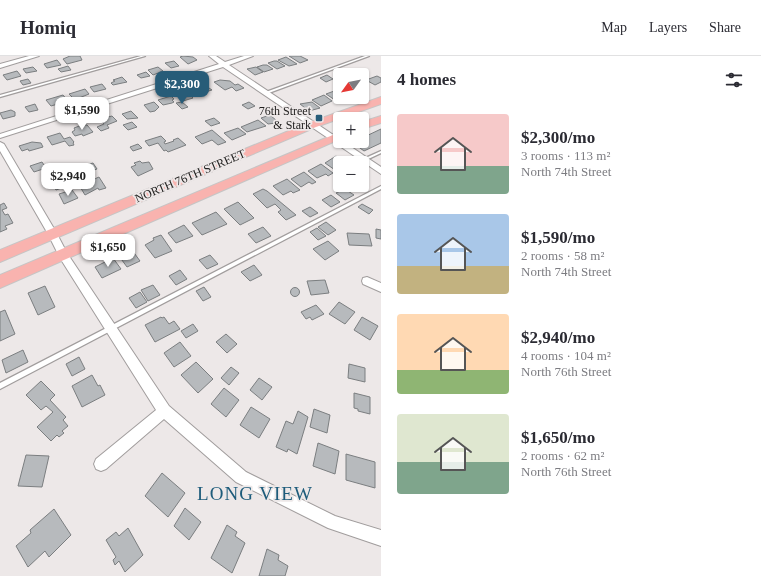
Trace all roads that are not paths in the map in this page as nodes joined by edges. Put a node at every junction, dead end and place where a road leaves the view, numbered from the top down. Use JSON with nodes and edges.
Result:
{"nodes":[{"id":1,"x":36,"y":56,"type":"edge"},
{"id":2,"x":144,"y":56,"type":"edge"},
{"id":3,"x":212,"y":56,"type":"edge"},
{"id":4,"x":250,"y":56,"type":"edge"},
{"id":5,"x":368,"y":56,"type":"edge"},
{"id":6,"x":224,"y":64,"type":"junction"},
{"id":7,"x":0,"y":66,"type":"edge"},
{"id":8,"x":265,"y":93,"type":"junction"},
{"id":9,"x":0,"y":96,"type":"edge"},
{"id":10,"x":381,"y":100,"type":"edge"},
{"id":11,"x":381,"y":118,"type":"edge"},
{"id":12,"x":369,"y":123,"type":"edge"},
{"id":13,"x":312,"y":125,"type":"junction"},
{"id":14,"x":333,"y":135,"type":"edge"},
{"id":15,"x":0,"y":136,"type":"edge"},
{"id":16,"x":333,"y":137,"type":"edge"},
{"id":17,"x":0,"y":144,"type":"edge"},
{"id":18,"x":350,"y":148,"type":"edge"},
{"id":19,"x":381,"y":152,"type":"edge"},
{"id":20,"x":375,"y":155,"type":"junction"},
{"id":21,"x":358,"y":156,"type":"edge"},
{"id":22,"x":369,"y":158,"type":"edge"},
{"id":23,"x":381,"y":158,"type":"edge"},
{"id":24,"x":369,"y":164,"type":"edge"},
{"id":25,"x":381,"y":171,"type":"edge"},
{"id":26,"x":381,"y":188,"type":"edge"},
{"id":27,"x":53,"y":234,"type":"junction"},
{"id":28,"x":63,"y":255,"type":"junction"},
{"id":29,"x":0,"y":256,"type":"edge"},
{"id":30,"x":367,"y":281,"type":"dead end"},
{"id":31,"x":0,"y":282,"type":"edge"},
{"id":32,"x":381,"y":288,"type":"edge"},
{"id":33,"x":111,"y":328,"type":"junction"},
{"id":34,"x":0,"y":386,"type":"edge"},
{"id":35,"x":164,"y":411,"type":"junction"},
{"id":36,"x":101,"y":464,"type":"dead end"},
{"id":37,"x":381,"y":538,"type":"edge"}],
"edges":[{"from":1,"to":7,"type":"street"},
{"from":2,"to":9,"type":"lane"},
{"from":3,"to":6,"type":"street"},
{"from":4,"to":6,"type":"street"},
{"from":5,"to":8,"type":"lane"},
{"from":6,"to":8,"type":"street"},
{"from":6,"to":15,"type":"street"},
{"from":8,"to":13,"type":"street"},
{"from":10,"to":13,"type":"main road","name":"NORTH 76TH STREET"},
{"from":11,"to":12,"type":"main road"},
{"from":13,"to":14,"type":"street"},
{"from":13,"to":27,"type":"main road","name":"NORTH 76TH STREET"},
{"from":16,"to":28,"type":"main road","name":"NORTH 76TH STREET"},
{"from":17,"to":27,"type":"street"},
{"from":18,"to":21,"type":"street"},
{"from":19,"to":20,"type":"lane"},
{"from":20,"to":22,"type":"lane"},
{"from":20,"to":23,"type":"lane"},
{"from":24,"to":25,"type":"street"},
{"from":26,"to":33,"type":"lane"},
{"from":27,"to":28,"type":"street"},
{"from":27,"to":29,"type":"main road","name":"NORTH 76TH STREET"},
{"from":28,"to":31,"type":"main road","name":"NORTH 76TH STREET"},
{"from":28,"to":33,"type":"street"},
{"from":30,"to":32,"type":"street"},
{"from":33,"to":34,"type":"lane"},
{"from":33,"to":35,"type":"street"},
{"from":35,"to":36,"type":"street"},
{"from":35,"to":37,"type":"street"}]}
